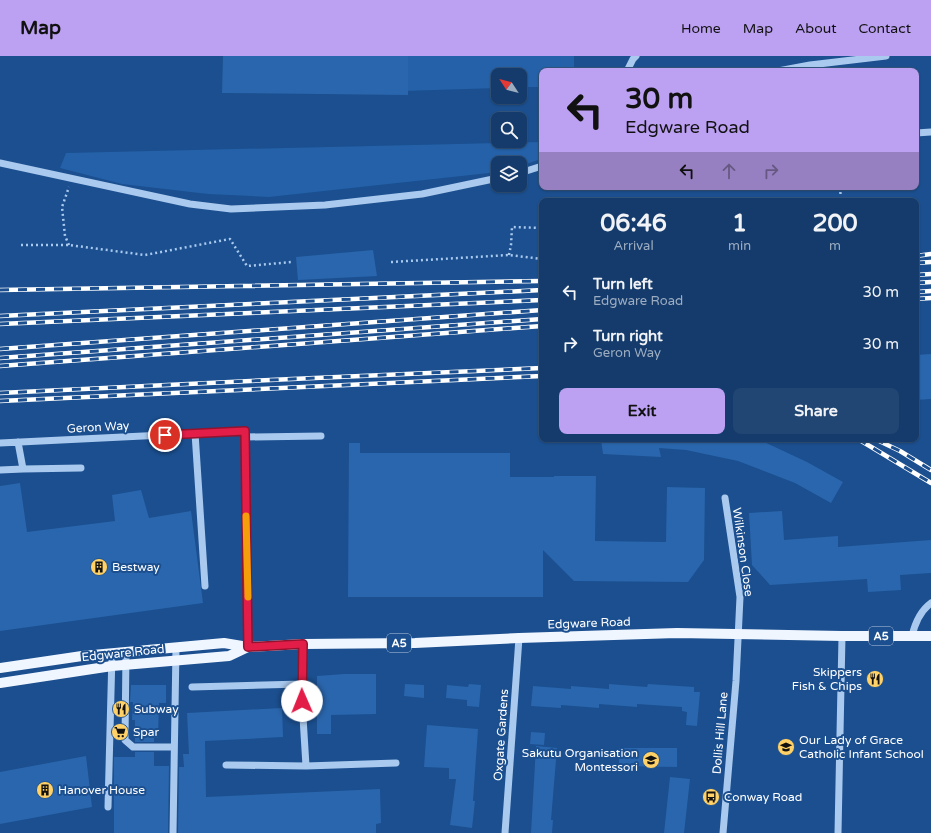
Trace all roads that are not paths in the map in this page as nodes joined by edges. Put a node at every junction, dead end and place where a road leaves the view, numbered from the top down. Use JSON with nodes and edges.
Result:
{"nodes":[{"id":1,"x":636,"y":56,"type":"edge"},
{"id":2,"x":886,"y":56,"type":"edge"},
{"id":3,"x":628,"y":68,"type":"edge"},
{"id":4,"x":794,"y":68,"type":"edge"},
{"id":5,"x":931,"y":132,"type":"edge"},
{"id":6,"x":919,"y":133,"type":"edge"},
{"id":7,"x":0,"y":163,"type":"edge"},
{"id":8,"x":539,"y":167,"type":"edge"},
{"id":9,"x":527,"y":171,"type":"edge"},
{"id":10,"x":491,"y":179,"type":"edge"},
{"id":11,"x":195,"y":433,"type":"junction"},
{"id":12,"x":321,"y":436,"type":"dead end"},
{"id":13,"x":245,"y":437,"type":"junction"},
{"id":14,"x":18,"y":442,"type":"junction"},
{"id":15,"x":0,"y":443,"type":"edge"},
{"id":16,"x":81,"y":468,"type":"dead end"},
{"id":17,"x":23,"y":469,"type":"junction"},
{"id":18,"x":0,"y":470,"type":"edge"},
{"id":19,"x":724,"y":498,"type":"dead end"},
{"id":20,"x":205,"y":586,"type":"dead end"},
{"id":21,"x":931,"y":602,"type":"edge"},
{"id":22,"x":738,"y":634,"type":"junction"},
{"id":23,"x":842,"y":636,"type":"junction"},
{"id":24,"x":912,"y":636,"type":"junction"},
{"id":25,"x":931,"y":636,"type":"edge"},
{"id":26,"x":519,"y":638,"type":"junction"},
{"id":27,"x":303,"y":644,"type":"junction"},
{"id":28,"x":248,"y":647,"type":"junction"},
{"id":29,"x":176,"y":648,"type":"junction"},
{"id":30,"x":126,"y":652,"type":"junction"},
{"id":31,"x":112,"y":654,"type":"junction"},
{"id":32,"x":176,"y":660,"type":"junction"},
{"id":33,"x":126,"y":665,"type":"junction"},
{"id":34,"x":112,"y":666,"type":"junction"},
{"id":35,"x":0,"y":668,"type":"edge"},
{"id":36,"x":0,"y":683,"type":"edge"},
{"id":37,"x":302,"y":684,"type":"junction"},
{"id":38,"x":192,"y":687,"type":"dead end"},
{"id":39,"x":174,"y":747,"type":"junction"},
{"id":40,"x":396,"y":763,"type":"dead end"},
{"id":41,"x":226,"y":766,"type":"dead end"},
{"id":42,"x":306,"y":766,"type":"junction"},
{"id":43,"x":108,"y":807,"type":"dead end"},
{"id":44,"x":173,"y":833,"type":"edge"},
{"id":45,"x":505,"y":833,"type":"edge"},
{"id":46,"x":723,"y":833,"type":"edge"},
{"id":47,"x":838,"y":833,"type":"edge"}],
"edges":[{"from":1,"to":3,"type":"street"},
{"from":2,"to":4,"type":"street"},
{"from":5,"to":6,"type":"street"},
{"from":7,"to":10,"type":"street"},
{"from":8,"to":9,"type":"street"},
{"from":11,"to":13,"type":"street","name":"Geron Way"},
{"from":11,"to":14,"type":"street","name":"Geron Way"},
{"from":11,"to":20,"type":"street"},
{"from":12,"to":13,"type":"street"},
{"from":13,"to":28,"type":"street"},
{"from":14,"to":15,"type":"street","name":"Geron Way"},
{"from":14,"to":17,"type":"street"},
{"from":16,"to":17,"type":"street"},
{"from":17,"to":18,"type":"street"},
{"from":19,"to":22,"type":"street","name":"Wilkinson Close"},
{"from":21,"to":24,"type":"street"},
{"from":22,"to":23,"type":"main road","name":"Edgware Road","number":"A5"},
{"from":22,"to":26,"type":"main road","name":"Edgware Road","number":"A5"},
{"from":22,"to":46,"type":"street","name":"Dollis Hill Lane"},
{"from":23,"to":24,"type":"main road","name":"Edgware Road","number":"A5"},
{"from":23,"to":47,"type":"street"},
{"from":24,"to":25,"type":"main road","name":"Edgware Road","number":"A5"},
{"from":26,"to":27,"type":"main road","name":"Edgware Road","number":"A5"},
{"from":26,"to":45,"type":"street","name":"Oxgate Gardens"},
{"from":27,"to":28,"type":"main road","name":"Edgware Road","number":"A5"},
{"from":27,"to":37,"type":"street"},
{"from":28,"to":29,"type":"main road","name":"Edgware Road","number":"A5"},
{"from":28,"to":32,"type":"main road","name":"Edgware Road","number":"A5"},
{"from":29,"to":30,"type":"main road","name":"Edgware Road","number":"A5"},
{"from":29,"to":32,"type":"street"},
{"from":30,"to":31,"type":"main road","name":"Edgware Road","number":"A5"},
{"from":30,"to":33,"type":"street"},
{"from":31,"to":34,"type":"street"},
{"from":31,"to":35,"type":"main road","name":"Edgware Road","number":"A5"},
{"from":32,"to":33,"type":"main road","name":"Edgware Road","number":"A5"},
{"from":32,"to":39,"type":"street"},
{"from":33,"to":34,"type":"main road","name":"Edgware Road","number":"A5"},
{"from":33,"to":39,"type":"street"},
{"from":34,"to":36,"type":"main road","name":"Edgware Road","number":"A5"},
{"from":34,"to":43,"type":"street"},
{"from":37,"to":38,"type":"street"},
{"from":37,"to":42,"type":"street"},
{"from":39,"to":44,"type":"street"},
{"from":40,"to":42,"type":"street"},
{"from":41,"to":42,"type":"street"}]}
